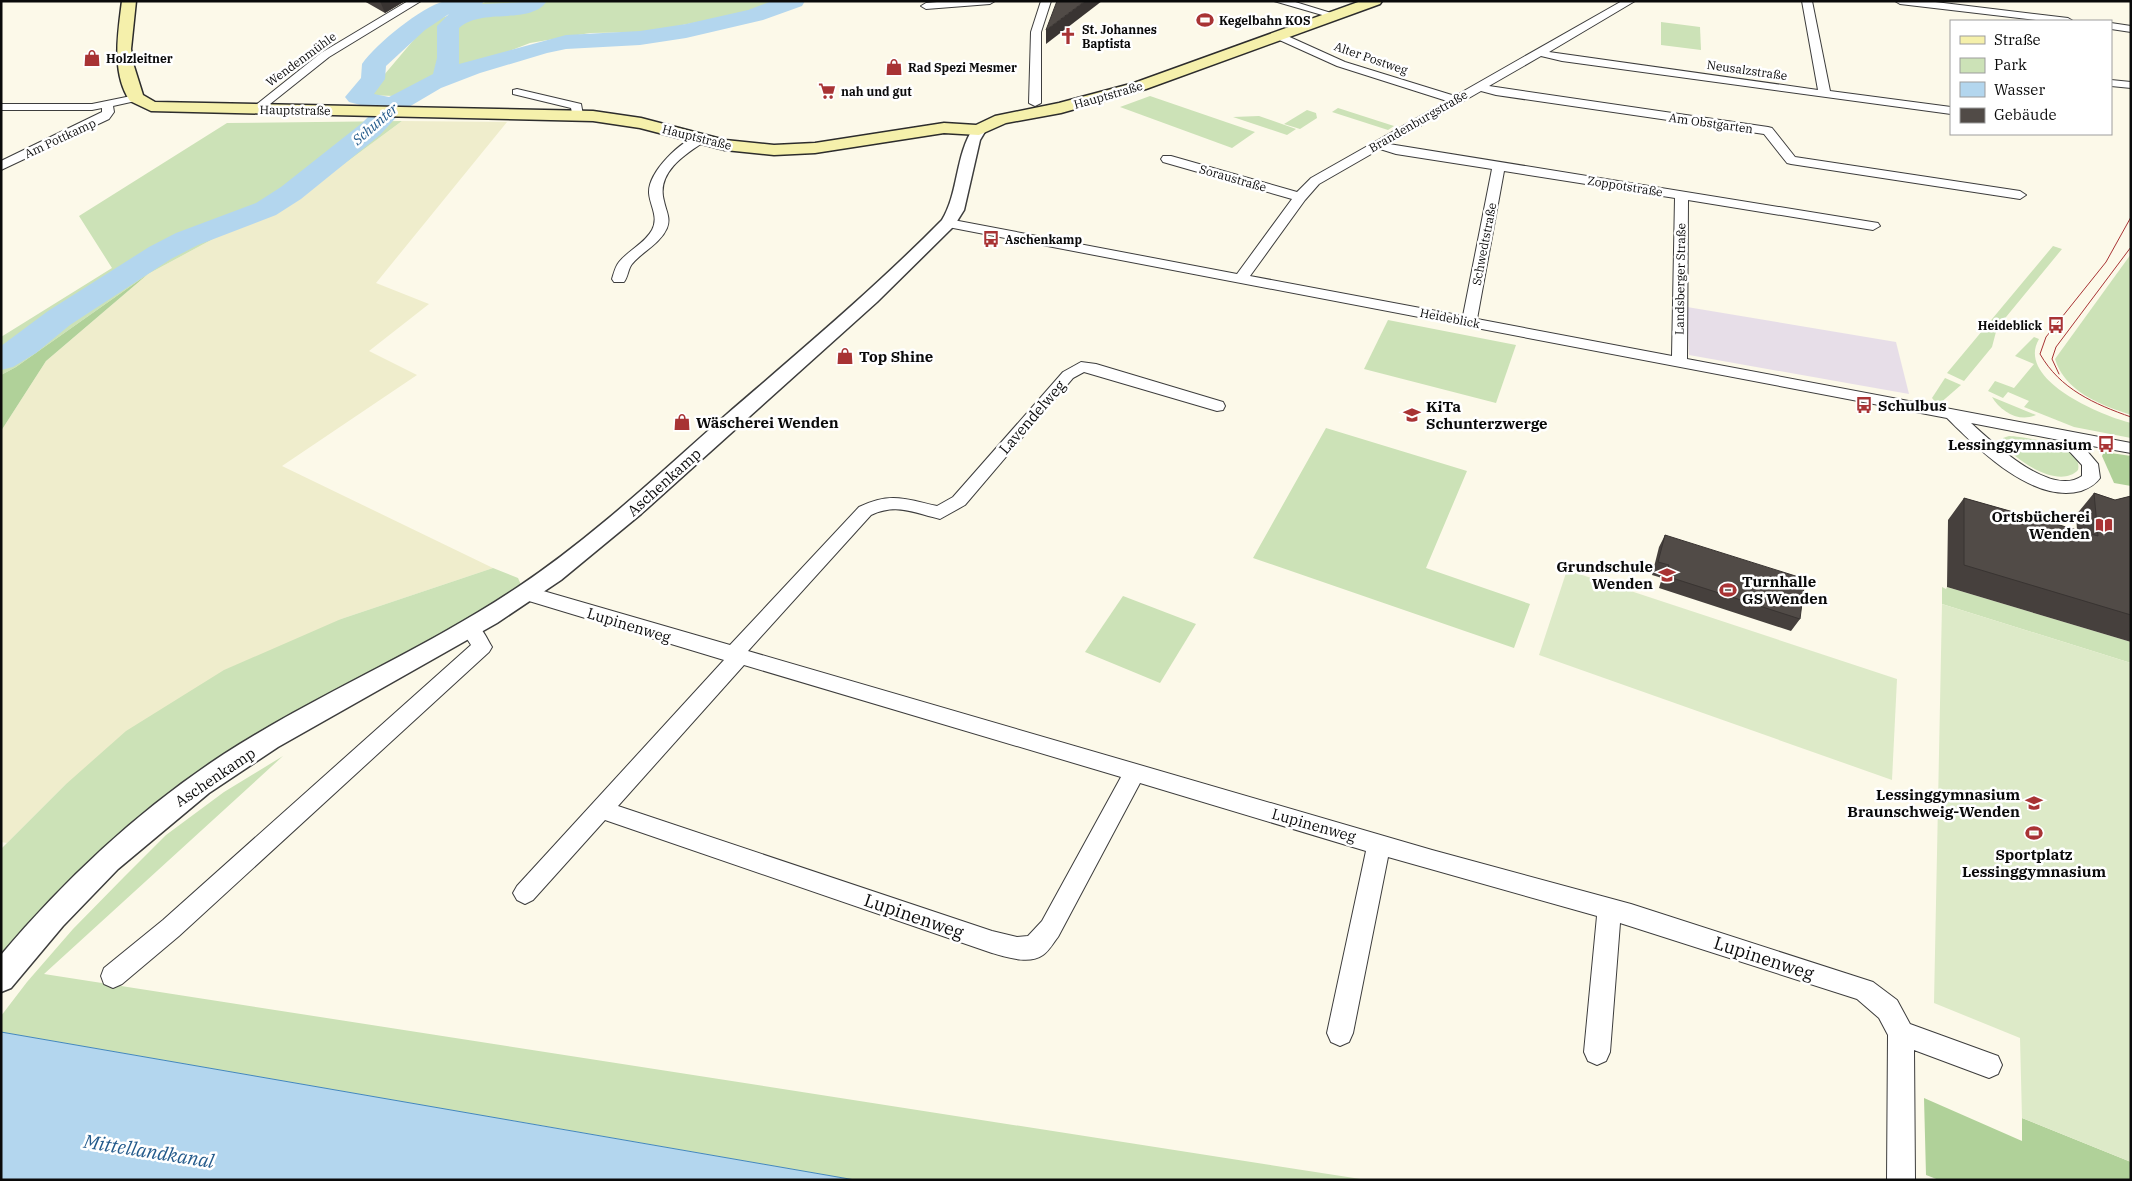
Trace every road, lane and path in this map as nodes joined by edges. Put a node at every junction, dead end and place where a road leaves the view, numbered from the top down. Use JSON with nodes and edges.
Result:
{"nodes":[{"id":1,"x":129,"y":1,"type":"edge"},
{"id":2,"x":416,"y":1,"type":"edge"},
{"id":3,"x":990,"y":1,"type":"edge"},
{"id":4,"x":1046,"y":1,"type":"edge"},
{"id":5,"x":1279,"y":1,"type":"edge"},
{"id":6,"x":1375,"y":1,"type":"edge"},
{"id":7,"x":1630,"y":1,"type":"edge"},
{"id":8,"x":1807,"y":1,"type":"edge"},
{"id":9,"x":1900,"y":1,"type":"edge"},
{"id":10,"x":926,"y":6,"type":"dead end"},
{"id":11,"x":1959,"y":8,"type":"junction"},
{"id":12,"x":1336,"y":16,"type":"junction"},
{"id":13,"x":1965,"y":20,"type":"edge"},
{"id":14,"x":2060,"y":20,"type":"edge"},
{"id":15,"x":2112,"y":26,"type":"edge"},
{"id":16,"x":2131,"y":29,"type":"edge"},
{"id":17,"x":1279,"y":36,"type":"junction"},
{"id":18,"x":1540,"y":53,"type":"junction"},
{"id":19,"x":2112,"y":83,"type":"edge"},
{"id":20,"x":2131,"y":85,"type":"edge"},
{"id":21,"x":1479,"y":87,"type":"junction"},
{"id":22,"x":517,"y":92,"type":"dead end"},
{"id":23,"x":1825,"y":94,"type":"junction"},
{"id":24,"x":136,"y":98,"type":"junction"},
{"id":25,"x":1456,"y":100,"type":"junction"},
{"id":26,"x":1036,"y":103,"type":"dead end"},
{"id":27,"x":106,"y":104,"type":"junction"},
{"id":28,"x":1,"y":106,"type":"edge"},
{"id":29,"x":256,"y":110,"type":"junction"},
{"id":30,"x":1950,"y":111,"type":"edge"},
{"id":31,"x":577,"y":115,"type":"junction"},
{"id":32,"x":979,"y":130,"type":"junction"},
{"id":33,"x":700,"y":140,"type":"junction"},
{"id":34,"x":1379,"y":144,"type":"junction"},
{"id":35,"x":1167,"y":159,"type":"dead end"},
{"id":36,"x":1,"y":166,"type":"edge"},
{"id":37,"x":1499,"y":167,"type":"junction"},
{"id":38,"x":1682,"y":195,"type":"junction"},
{"id":39,"x":2020,"y":195,"type":"dead end"},
{"id":40,"x":1300,"y":197,"type":"junction"},
{"id":41,"x":948,"y":224,"type":"junction"},
{"id":42,"x":1873,"y":226,"type":"dead end"},
{"id":43,"x":619,"y":279,"type":"dead end"},
{"id":44,"x":1240,"y":280,"type":"junction"},
{"id":45,"x":1469,"y":322,"type":"junction"},
{"id":46,"x":1679,"y":362,"type":"junction"},
{"id":47,"x":1217,"y":406,"type":"dead end"},
{"id":48,"x":1952,"y":415,"type":"junction"},
{"id":49,"x":2065,"y":436,"type":"junction"},
{"id":50,"x":2131,"y":448,"type":"edge"},
{"id":51,"x":526,"y":593,"type":"junction"},
{"id":52,"x":470,"y":628,"type":"junction"},
{"id":53,"x":735,"y":656,"type":"junction"},
{"id":54,"x":1135,"y":771,"type":"junction"},
{"id":55,"x":602,"y":810,"type":"junction"},
{"id":56,"x":1379,"y":844,"type":"junction"},
{"id":57,"x":525,"y":893,"type":"dead end"},
{"id":58,"x":1609,"y":910,"type":"junction"},
{"id":59,"x":113,"y":976,"type":"dead end"},
{"id":60,"x":1,"y":978,"type":"edge"},
{"id":61,"x":1340,"y":1033,"type":"dead end"},
{"id":62,"x":1901,"y":1033,"type":"junction"},
{"id":63,"x":1597,"y":1052,"type":"dead end"},
{"id":64,"x":1989,"y":1066,"type":"dead end"},
{"id":65,"x":1901,"y":1180,"type":"edge"}],
"edges":[{"from":1,"to":24,"type":"main road"},
{"from":2,"to":29,"type":"street","name":"Wendenmühle"},
{"from":3,"to":10,"type":"street"},
{"from":4,"to":26,"type":"street"},
{"from":5,"to":12,"type":"street"},
{"from":6,"to":12,"type":"main road","name":"Hauptstraße"},
{"from":7,"to":18,"type":"street","name":"Brandenburgstraße"},
{"from":8,"to":23,"type":"street"},
{"from":9,"to":11,"type":"street"},
{"from":11,"to":13,"type":"street"},
{"from":11,"to":14,"type":"street"},
{"from":12,"to":17,"type":"main road","name":"Hauptstraße"},
{"from":15,"to":16,"type":"street"},
{"from":17,"to":25,"type":"street","name":"Alter Postweg"},
{"from":17,"to":32,"type":"main road","name":"Hauptstraße"},
{"from":18,"to":21,"type":"street","name":"Brandenburgstraße"},
{"from":18,"to":23,"type":"street","name":"Neusalzstraße"},
{"from":19,"to":20,"type":"street"},
{"from":21,"to":25,"type":"street","name":"Brandenburgstraße"},
{"from":21,"to":39,"type":"street","name":"Am Obstgarten"},
{"from":22,"to":31,"type":"street"},
{"from":23,"to":30,"type":"street","name":"Neusalzstraße"},
{"from":24,"to":27,"type":"street"},
{"from":24,"to":29,"type":"main road","name":"Hauptstraße"},
{"from":25,"to":34,"type":"street","name":"Brandenburgstraße"},
{"from":27,"to":28,"type":"street"},
{"from":27,"to":36,"type":"street","name":"Am Pottkamp"},
{"from":29,"to":31,"type":"main road","name":"Hauptstraße"},
{"from":31,"to":33,"type":"main road","name":"Hauptstraße"},
{"from":32,"to":33,"type":"main road","name":"Hauptstraße"},
{"from":32,"to":41,"type":"street","name":"Aschenkamp"},
{"from":33,"to":43,"type":"street"},
{"from":34,"to":37,"type":"street","name":"Zoppotstraße"},
{"from":34,"to":40,"type":"street","name":"Brandenburgstraße"},
{"from":35,"to":40,"type":"street","name":"Soraustraße"},
{"from":37,"to":38,"type":"street","name":"Zoppotstraße"},
{"from":37,"to":45,"type":"street","name":"Schwedtstraße"},
{"from":38,"to":42,"type":"street","name":"Zoppotstraße"},
{"from":38,"to":46,"type":"street","name":"Landsberger Straße"},
{"from":40,"to":44,"type":"street","name":"Brandenburgstraße"},
{"from":41,"to":44,"type":"street","name":"Heideblick"},
{"from":41,"to":51,"type":"street","name":"Aschenkamp"},
{"from":44,"to":45,"type":"street","name":"Heideblick"},
{"from":45,"to":46,"type":"street","name":"Heideblick"},
{"from":46,"to":48,"type":"street","name":"Heideblick"},
{"from":47,"to":53,"type":"street","name":"Lavendelweg"},
{"from":48,"to":49,"type":"street","name":"Heideblick"},
{"from":48,"to":49,"type":"street","name":"Heideblick"},
{"from":49,"to":50,"type":"street","name":"Heideblick"},
{"from":51,"to":52,"type":"street","name":"Aschenkamp"},
{"from":51,"to":53,"type":"street","name":"Lupinenweg"},
{"from":52,"to":59,"type":"street"},
{"from":52,"to":60,"type":"street","name":"Aschenkamp"},
{"from":53,"to":54,"type":"street","name":"Lupinenweg"},
{"from":53,"to":55,"type":"street"},
{"from":54,"to":55,"type":"street","name":"Lupinenweg"},
{"from":54,"to":56,"type":"street","name":"Lupinenweg"},
{"from":55,"to":57,"type":"street"},
{"from":56,"to":58,"type":"street","name":"Lupinenweg"},
{"from":56,"to":61,"type":"street"},
{"from":58,"to":62,"type":"street","name":"Lupinenweg"},
{"from":58,"to":63,"type":"street"},
{"from":62,"to":64,"type":"street"},
{"from":62,"to":65,"type":"street","name":"Lupinenweg"}]}
